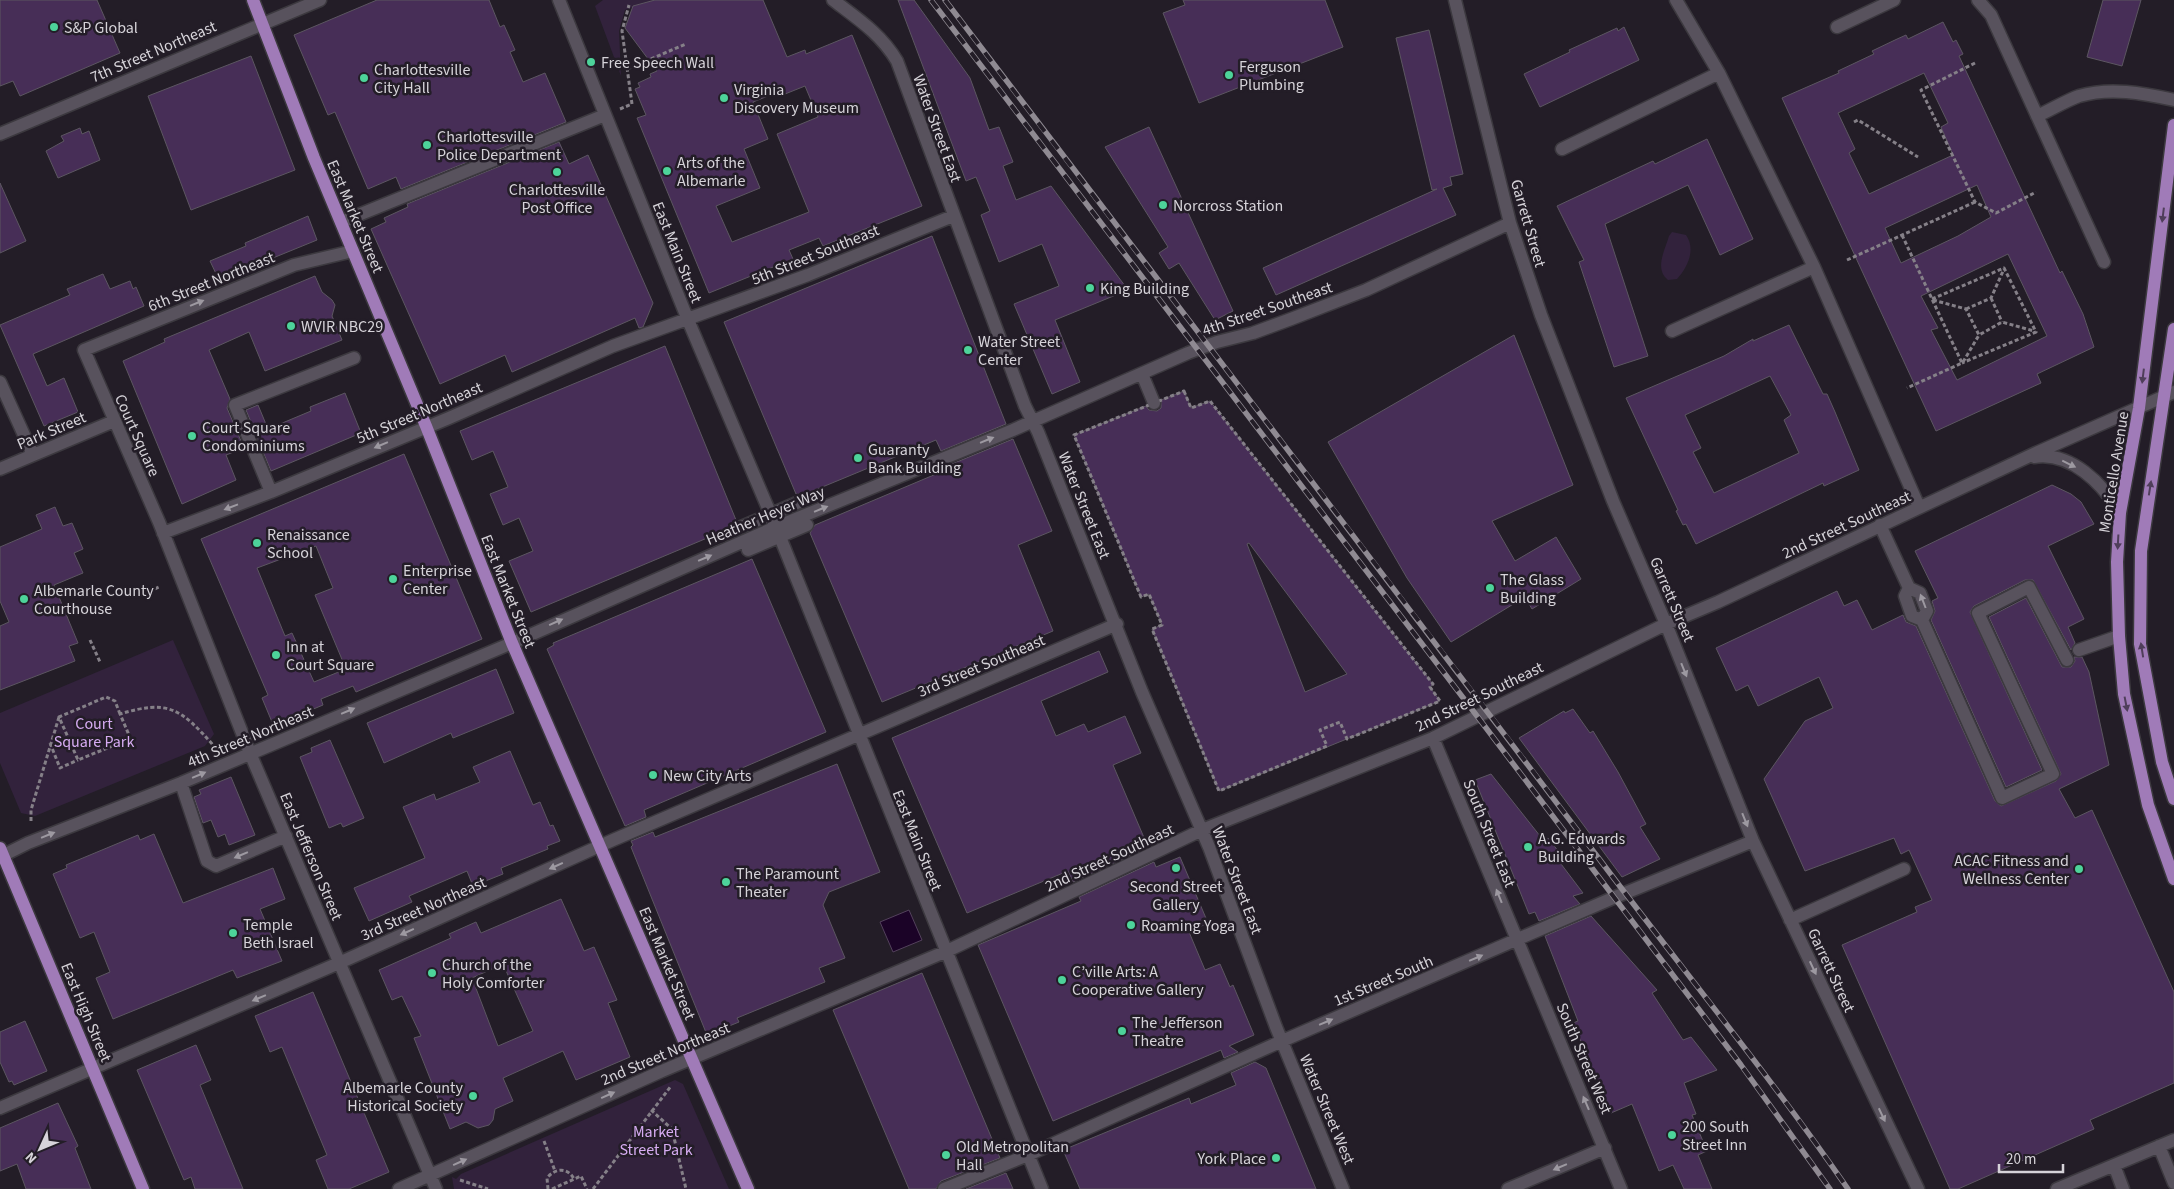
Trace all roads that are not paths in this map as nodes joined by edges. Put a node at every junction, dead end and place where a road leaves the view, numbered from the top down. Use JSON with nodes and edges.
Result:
{"nodes":[{"id":1,"x":254,"y":0,"type":"edge"},
{"id":2,"x":320,"y":0,"type":"edge"},
{"id":3,"x":559,"y":0,"type":"edge"},
{"id":4,"x":833,"y":0,"type":"edge"},
{"id":5,"x":1455,"y":0,"type":"edge"},
{"id":6,"x":1676,"y":0,"type":"edge"},
{"id":7,"x":1894,"y":0,"type":"edge"},
{"id":8,"x":1978,"y":0,"type":"edge"},
{"id":9,"x":262,"y":23,"type":"junction"},
{"id":10,"x":1837,"y":27,"type":"dead end"},
{"id":11,"x":1719,"y":73,"type":"junction"},
{"id":12,"x":2174,"y":100,"type":"edge"},
{"id":13,"x":605,"y":115,"type":"junction"},
{"id":14,"x":2037,"y":116,"type":"junction"},
{"id":15,"x":2174,"y":125,"type":"edge"},
{"id":16,"x":0,"y":134,"type":"edge"},
{"id":17,"x":1562,"y":150,"type":"dead end"},
{"id":18,"x":953,"y":216,"type":"junction"},
{"id":19,"x":341,"y":222,"type":"junction"},
{"id":20,"x":1510,"y":222,"type":"junction"},
{"id":21,"x":353,"y":251,"type":"junction"},
{"id":22,"x":2104,"y":262,"type":"dead end"},
{"id":23,"x":1814,"y":267,"type":"junction"},
{"id":24,"x":688,"y":320,"type":"junction"},
{"id":25,"x":2174,"y":329,"type":"edge"},
{"id":26,"x":1672,"y":332,"type":"dead end"},
{"id":27,"x":84,"y":350,"type":"joint"},
{"id":28,"x":354,"y":358,"type":"dead end"},
{"id":29,"x":1142,"y":374,"type":"junction"},
{"id":30,"x":0,"y":382,"type":"edge"},
{"id":31,"x":2170,"y":394,"type":"edge"},
{"id":32,"x":1154,"y":403,"type":"road end"},
{"id":33,"x":2139,"y":408,"type":"junction"},
{"id":34,"x":1033,"y":420,"type":"junction"},
{"id":35,"x":114,"y":421,"type":"junction"},
{"id":36,"x":426,"y":426,"type":"junction"},
{"id":37,"x":33,"y":455,"type":"junction"},
{"id":38,"x":2022,"y":459,"type":"junction"},
{"id":39,"x":0,"y":469,"type":"edge"},
{"id":40,"x":271,"y":492,"type":"junction"},
{"id":41,"x":799,"y":502,"type":"dead end"},
{"id":42,"x":1919,"y":507,"type":"junction"},
{"id":43,"x":2120,"y":513,"type":"junction"},
{"id":44,"x":770,"y":514,"type":"junction"},
{"id":45,"x":807,"y":525,"type":"dead end"},
{"id":46,"x":1880,"y":526,"type":"junction"},
{"id":47,"x":739,"y":528,"type":"dead end"},
{"id":48,"x":778,"y":532,"type":"junction"},
{"id":49,"x":163,"y":533,"type":"junction"},
{"id":50,"x":748,"y":550,"type":"dead end"},
{"id":51,"x":1117,"y":624,"type":"junction"},
{"id":52,"x":1666,"y":624,"type":"junction"},
{"id":53,"x":2119,"y":636,"type":"junction"},
{"id":54,"x":512,"y":643,"type":"junction"},
{"id":55,"x":2079,"y":650,"type":"dead end"},
{"id":56,"x":2067,"y":660,"type":"dead end"},
{"id":57,"x":858,"y":736,"type":"junction"},
{"id":58,"x":1433,"y":738,"type":"junction"},
{"id":59,"x":250,"y":753,"type":"junction"},
{"id":60,"x":181,"y":783,"type":"junction"},
{"id":61,"x":2174,"y":799,"type":"edge"},
{"id":62,"x":1202,"y":830,"type":"junction"},
{"id":63,"x":286,"y":836,"type":"junction"},
{"id":64,"x":1753,"y":841,"type":"junction"},
{"id":65,"x":600,"y":846,"type":"junction"},
{"id":66,"x":1,"y":854,"type":"edge"},
{"id":67,"x":1904,"y":869,"type":"dead end"},
{"id":68,"x":2174,"y":879,"type":"edge"},
{"id":69,"x":1790,"y":920,"type":"junction"},
{"id":70,"x":1517,"y":941,"type":"junction"},
{"id":71,"x":947,"y":951,"type":"junction"},
{"id":72,"x":339,"y":963,"type":"junction"},
{"id":73,"x":1282,"y":1041,"type":"junction"},
{"id":74,"x":691,"y":1060,"type":"junction"},
{"id":75,"x":94,"y":1068,"type":"junction"},
{"id":76,"x":0,"y":1108,"type":"edge"},
{"id":77,"x":2174,"y":1140,"type":"edge"},
{"id":78,"x":2159,"y":1146,"type":"junction"},
{"id":79,"x":1605,"y":1148,"type":"junction"},
{"id":80,"x":1028,"y":1154,"type":"junction"},
{"id":81,"x":2114,"y":1165,"type":"junction"},
{"id":82,"x":430,"y":1176,"type":"junction"},
{"id":83,"x":2174,"y":1183,"type":"edge"},
{"id":84,"x":143,"y":1189,"type":"edge"},
{"id":85,"x":399,"y":1189,"type":"edge"},
{"id":86,"x":436,"y":1189,"type":"edge"},
{"id":87,"x":748,"y":1189,"type":"edge"},
{"id":88,"x":944,"y":1189,"type":"edge"},
{"id":89,"x":1042,"y":1189,"type":"edge"},
{"id":90,"x":1343,"y":1189,"type":"edge"},
{"id":91,"x":1508,"y":1189,"type":"edge"},
{"id":92,"x":1621,"y":1189,"type":"edge"},
{"id":93,"x":1918,"y":1189,"type":"edge"},
{"id":94,"x":2057,"y":1189,"type":"edge"},
{"id":95,"x":2123,"y":1189,"type":"edge"}],
"edges":[{"from":1,"to":9,"type":"main road","name":"East Market Street"},
{"from":2,"to":9,"type":"street","name":"7th Street Northeast"},
{"from":3,"to":13,"type":"street","name":"East Main Street"},
{"from":4,"to":18,"type":"street","name":"Water Street East"},
{"from":5,"to":20,"type":"street","name":"Garrett Street"},
{"from":6,"to":11,"type":"street"},
{"from":7,"to":10,"type":"street"},
{"from":8,"to":14,"type":"street"},
{"from":9,"to":16,"type":"street","name":"7th Street Northeast"},
{"from":9,"to":19,"type":"main road","name":"East Market Street"},
{"from":11,"to":17,"type":"street"},
{"from":11,"to":23,"type":"street"},
{"from":12,"to":14,"type":"street"},
{"from":13,"to":19,"type":"street"},
{"from":13,"to":24,"type":"street","name":"East Main Street"},
{"from":14,"to":22,"type":"street"},
{"from":15,"to":33,"type":"main road","name":"Monticello Avenue","one_way":true},
{"from":18,"to":24,"type":"street","name":"5th Street Southeast"},
{"from":18,"to":34,"type":"street","name":"Water Street East"},
{"from":19,"to":21,"type":"main road","name":"East Market Street"},
{"from":20,"to":29,"type":"street","name":"4th Street Southeast"},
{"from":20,"to":52,"type":"street","name":"Garrett Street"},
{"from":27,"to":21,"type":"street","name":"6th Street Northeast","one_way":true},
{"from":21,"to":36,"type":"main road","name":"East Market Street"},
{"from":23,"to":26,"type":"street"},
{"from":23,"to":42,"type":"street"},
{"from":24,"to":36,"type":"street","name":"5th Street Northeast"},
{"from":24,"to":44,"type":"street","name":"East Main Street"},
{"from":25,"to":31,"type":"main road"},
{"from":27,"to":35,"type":"street","name":"Court Square"},
{"from":28,"to":40,"type":"street"},
{"from":29,"to":32,"type":"street"},
{"from":29,"to":34,"type":"street","name":"4th Street Southeast"},
{"from":30,"to":37,"type":"street"},
{"from":31,"to":33,"type":"street","name":"2nd Street Southeast"},
{"from":61,"to":31,"type":"main road","one_way":true},
{"from":33,"to":38,"type":"street","name":"2nd Street Southeast"},
{"from":33,"to":43,"type":"main road","name":"Monticello Avenue"},
{"from":48,"to":34,"type":"street","name":"Heather Heyer Way","one_way":true},
{"from":34,"to":51,"type":"street","name":"Water Street East"},
{"from":35,"to":37,"type":"street","name":"Park Street"},
{"from":35,"to":49,"type":"street","name":"Court Square"},
{"from":36,"to":40,"type":"street","name":"5th Street Northeast","one_way":true},
{"from":36,"to":54,"type":"main road","name":"East Market Street"},
{"from":37,"to":39,"type":"street","name":"Park Street"},
{"from":38,"to":42,"type":"street","name":"2nd Street Southeast"},
{"from":38,"to":43,"type":"street","name":"2nd Street Southeast","one_way":true},
{"from":40,"to":49,"type":"street","name":"5th Street Northeast","one_way":true},
{"from":41,"to":44,"type":"street"},
{"from":42,"to":46,"type":"street","name":"2nd Street Southeast"},
{"from":43,"to":53,"type":"main road","name":"Monticello Avenue","one_way":true},
{"from":44,"to":47,"type":"street"},
{"from":44,"to":48,"type":"street","name":"East Main Street"},
{"from":45,"to":48,"type":"street"},
{"from":46,"to":52,"type":"street","name":"2nd Street Southeast"},
{"from":46,"to":56,"type":"street"},
{"from":48,"to":50,"type":"street"},
{"from":54,"to":48,"type":"street","name":"Heather Heyer Way","one_way":true},
{"from":48,"to":57,"type":"street","name":"East Main Street"},
{"from":49,"to":59,"type":"street","name":"East Jefferson Street"},
{"from":51,"to":57,"type":"street","name":"3rd Street Southeast"},
{"from":51,"to":62,"type":"street","name":"Water Street East"},
{"from":52,"to":58,"type":"street","name":"2nd Street Southeast"},
{"from":52,"to":64,"type":"street","name":"Garrett Street","one_way":true},
{"from":53,"to":55,"type":"street"},
{"from":53,"to":68,"type":"main road","name":"Monticello Avenue","one_way":true},
{"from":59,"to":54,"type":"street","name":"4th Street Northeast","one_way":true},
{"from":54,"to":65,"type":"main road","name":"East Market Street"},
{"from":57,"to":65,"type":"street","name":"3rd Street Northeast"},
{"from":57,"to":71,"type":"street","name":"East Main Street"},
{"from":58,"to":62,"type":"street","name":"2nd Street Southeast"},
{"from":70,"to":58,"type":"street","name":"South Street East","one_way":true},
{"from":60,"to":59,"type":"street","name":"4th Street Northeast","one_way":true},
{"from":59,"to":63,"type":"street","name":"East Jefferson Street"},
{"from":63,"to":60,"type":"street","one_way":true},
{"from":66,"to":60,"type":"street","name":"4th Street Northeast","one_way":true},
{"from":62,"to":71,"type":"street","name":"2nd Street Southeast"},
{"from":62,"to":73,"type":"street","name":"Water Street East"},
{"from":63,"to":72,"type":"street","name":"East Jefferson Street"},
{"from":64,"to":69,"type":"street","name":"Garrett Street"},
{"from":64,"to":70,"type":"street","name":"1st Street South"},
{"from":65,"to":72,"type":"street","name":"3rd Street Northeast","one_way":true},
{"from":65,"to":74,"type":"main road","name":"East Market Street"},
{"from":66,"to":75,"type":"main road","name":"East High Street"},
{"from":67,"to":69,"type":"street"},
{"from":69,"to":93,"type":"street","name":"Garrett Street","one_way":true},
{"from":73,"to":70,"type":"street","name":"1st Street South","one_way":true},
{"from":79,"to":70,"type":"street","name":"South Street West","one_way":true},
{"from":71,"to":74,"type":"street","name":"2nd Street Northeast"},
{"from":71,"to":80,"type":"street","name":"East Main Street"},
{"from":72,"to":75,"type":"street","name":"3rd Street Northeast","one_way":true},
{"from":72,"to":82,"type":"street","name":"East Jefferson Street"},
{"from":73,"to":80,"type":"street","name":"1st Street South"},
{"from":73,"to":90,"type":"street","name":"Water Street West"},
{"from":82,"to":74,"type":"street","name":"2nd Street Northeast","one_way":true},
{"from":74,"to":87,"type":"main road","name":"East Market Street"},
{"from":75,"to":76,"type":"street","name":"3rd Street Northeast"},
{"from":75,"to":84,"type":"main road","name":"East High Street"},
{"from":77,"to":78,"type":"street"},
{"from":78,"to":81,"type":"street"},
{"from":78,"to":83,"type":"street"},
{"from":79,"to":91,"type":"street","one_way":true},
{"from":79,"to":92,"type":"street","name":"South Street West"},
{"from":80,"to":88,"type":"street","name":"1st Street South"},
{"from":80,"to":89,"type":"street","name":"East Main Street"},
{"from":81,"to":94,"type":"street"},
{"from":81,"to":95,"type":"street"},
{"from":82,"to":85,"type":"street","name":"2nd Street Northeast"},
{"from":82,"to":86,"type":"street","name":"East Jefferson Street"}]}
